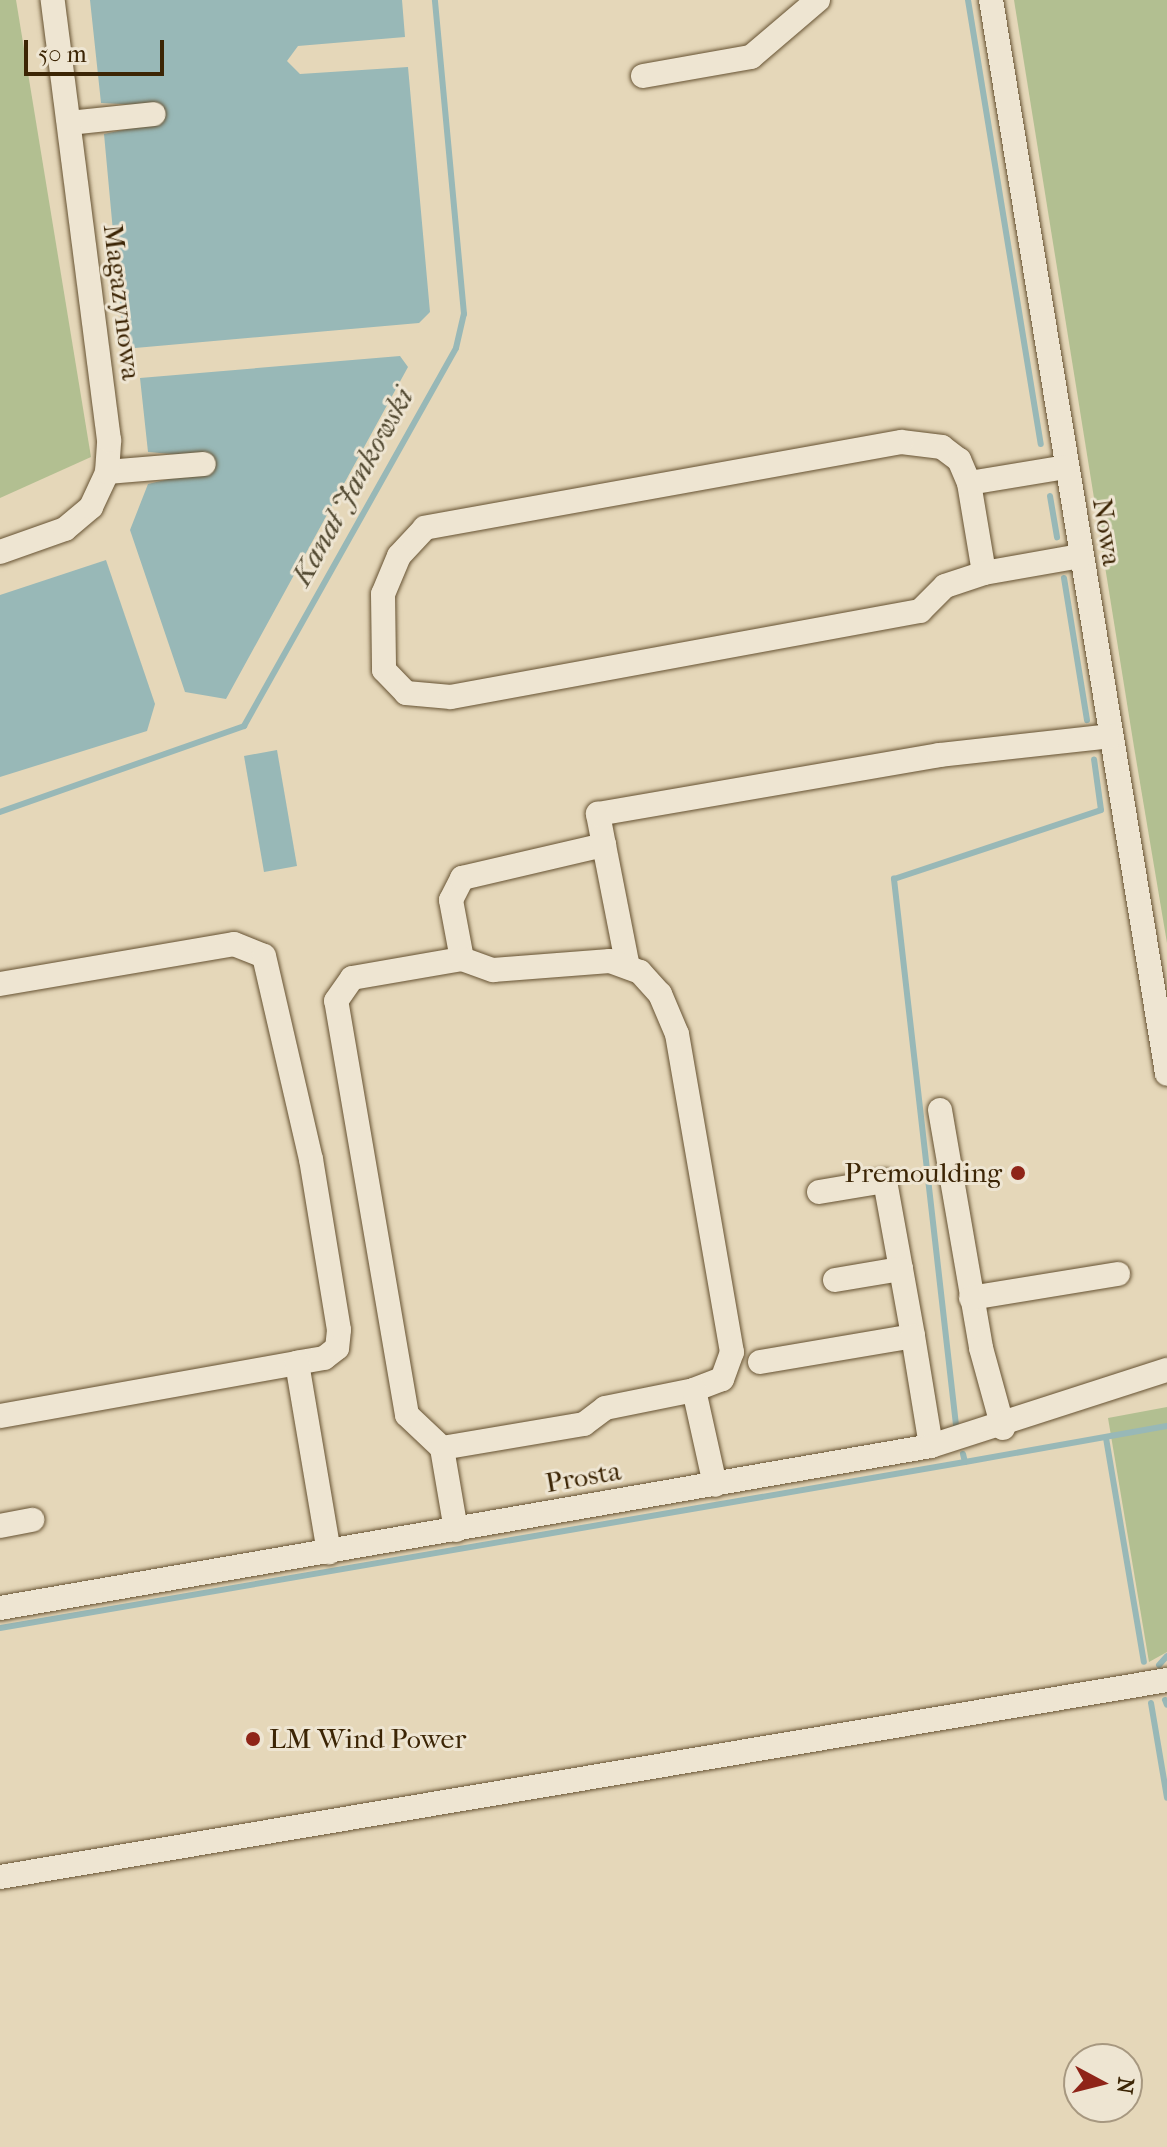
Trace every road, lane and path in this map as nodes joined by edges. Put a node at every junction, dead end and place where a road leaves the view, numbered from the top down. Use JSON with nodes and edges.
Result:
{"nodes":[{"id":1,"x":53,"y":0,"type":"edge"},
{"id":2,"x":818,"y":0,"type":"edge"},
{"id":3,"x":991,"y":0,"type":"edge"},
{"id":4,"x":643,"y":76,"type":"dead end"},
{"id":5,"x":154,"y":114,"type":"dead end"},
{"id":6,"x":69,"y":123,"type":"junction"},
{"id":7,"x":204,"y":464,"type":"dead end"},
{"id":8,"x":1066,"y":467,"type":"junction"},
{"id":9,"x":107,"y":472,"type":"junction"},
{"id":10,"x":969,"y":483,"type":"junction"},
{"id":11,"x":0,"y":552,"type":"edge"},
{"id":12,"x":1080,"y":556,"type":"junction"},
{"id":13,"x":984,"y":573,"type":"junction"},
{"id":14,"x":1111,"y":736,"type":"junction"},
{"id":15,"x":604,"y":845,"type":"junction"},
{"id":16,"x":462,"y":959,"type":"junction"},
{"id":17,"x":628,"y":967,"type":"junction"},
{"id":18,"x":0,"y":984,"type":"edge"},
{"id":19,"x":1167,"y":1074,"type":"edge"},
{"id":20,"x":940,"y":1110,"type":"dead end"},
{"id":21,"x":819,"y":1192,"type":"dead end"},
{"id":22,"x":901,"y":1269,"type":"junction"},
{"id":23,"x":1118,"y":1274,"type":"dead end"},
{"id":24,"x":835,"y":1280,"type":"dead end"},
{"id":25,"x":971,"y":1298,"type":"junction"},
{"id":26,"x":913,"y":1336,"type":"junction"},
{"id":27,"x":760,"y":1362,"type":"dead end"},
{"id":28,"x":297,"y":1363,"type":"junction"},
{"id":29,"x":1167,"y":1370,"type":"edge"},
{"id":30,"x":694,"y":1390,"type":"junction"},
{"id":31,"x":0,"y":1416,"type":"edge"},
{"id":32,"x":1003,"y":1428,"type":"junction"},
{"id":33,"x":931,"y":1446,"type":"junction"},
{"id":34,"x":442,"y":1448,"type":"junction"},
{"id":35,"x":715,"y":1485,"type":"junction"},
{"id":36,"x":32,"y":1520,"type":"dead end"},
{"id":37,"x":0,"y":1526,"type":"edge"},
{"id":38,"x":456,"y":1530,"type":"junction"},
{"id":39,"x":329,"y":1552,"type":"junction"},
{"id":40,"x":0,"y":1608,"type":"edge"},
{"id":41,"x":1167,"y":1680,"type":"edge"},
{"id":42,"x":0,"y":1877,"type":"edge"}],
"edges":[{"from":1,"to":6,"type":"street","name":"Magazynowa"},
{"from":2,"to":4,"type":"street"},
{"from":3,"to":8,"type":"street","name":"Nowa"},
{"from":5,"to":6,"type":"street"},
{"from":6,"to":9,"type":"street","name":"Magazynowa"},
{"from":7,"to":9,"type":"street"},
{"from":8,"to":10,"type":"street"},
{"from":8,"to":12,"type":"street","name":"Nowa"},
{"from":9,"to":11,"type":"street"},
{"from":10,"to":13,"type":"street"},
{"from":10,"to":13,"type":"street"},
{"from":12,"to":13,"type":"street"},
{"from":12,"to":14,"type":"street","name":"Nowa"},
{"from":14,"to":15,"type":"street"},
{"from":14,"to":19,"type":"street","name":"Nowa"},
{"from":15,"to":16,"type":"street"},
{"from":15,"to":17,"type":"street"},
{"from":16,"to":17,"type":"street"},
{"from":16,"to":34,"type":"street"},
{"from":17,"to":30,"type":"street"},
{"from":18,"to":28,"type":"street"},
{"from":20,"to":25,"type":"street"},
{"from":21,"to":22,"type":"street"},
{"from":22,"to":24,"type":"street"},
{"from":22,"to":26,"type":"street"},
{"from":23,"to":25,"type":"street"},
{"from":25,"to":32,"type":"street"},
{"from":26,"to":27,"type":"street"},
{"from":26,"to":33,"type":"street"},
{"from":28,"to":31,"type":"street"},
{"from":28,"to":39,"type":"street"},
{"from":29,"to":32,"type":"street","name":"Prosta"},
{"from":30,"to":34,"type":"street"},
{"from":30,"to":35,"type":"street"},
{"from":32,"to":33,"type":"street","name":"Prosta"},
{"from":33,"to":35,"type":"street","name":"Prosta"},
{"from":34,"to":38,"type":"street"},
{"from":35,"to":38,"type":"street","name":"Prosta"},
{"from":36,"to":37,"type":"street"},
{"from":38,"to":39,"type":"street","name":"Prosta"},
{"from":39,"to":40,"type":"street","name":"Prosta"},
{"from":41,"to":42,"type":"street"}]}
